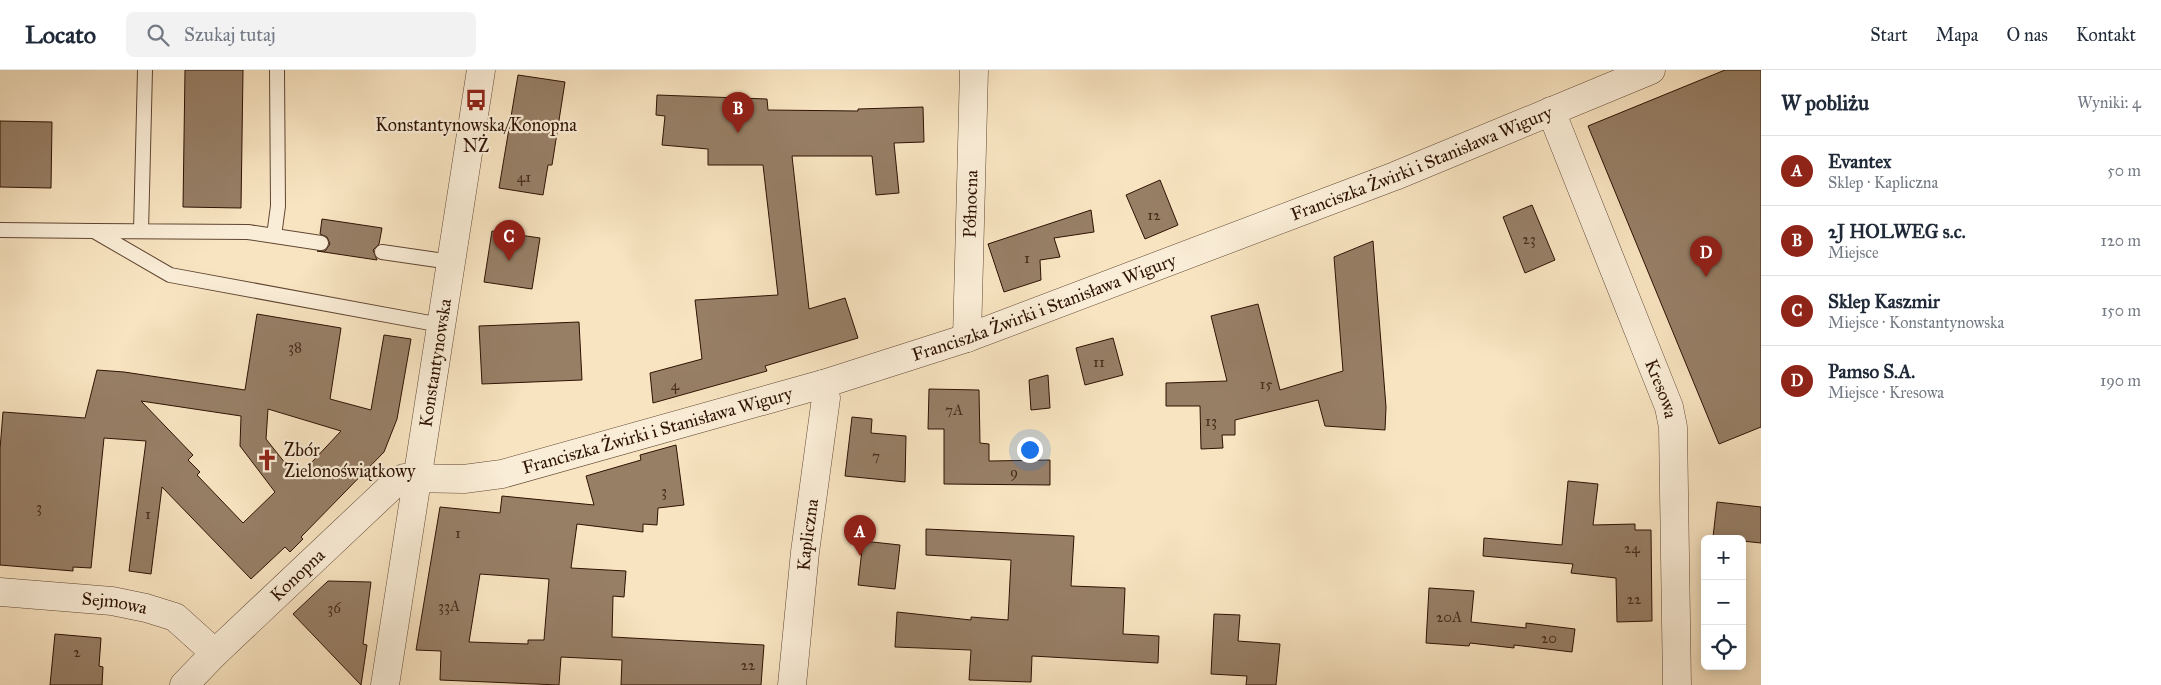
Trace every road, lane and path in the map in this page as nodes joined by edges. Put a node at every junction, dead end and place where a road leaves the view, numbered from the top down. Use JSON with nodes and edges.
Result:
{"nodes":[{"id":1,"x":144,"y":70,"type":"edge"},
{"id":2,"x":277,"y":70,"type":"edge"},
{"id":3,"x":481,"y":70,"type":"edge"},
{"id":4,"x":974,"y":70,"type":"edge"},
{"id":5,"x":1651,"y":70,"type":"edge"},
{"id":6,"x":1551,"y":111,"type":"junction"},
{"id":7,"x":0,"y":230,"type":"edge"},
{"id":8,"x":94,"y":231,"type":"junction"},
{"id":9,"x":141,"y":231,"type":"junction"},
{"id":10,"x":274,"y":236,"type":"junction"},
{"id":11,"x":321,"y":243,"type":"dead end"},
{"id":12,"x":382,"y":252,"type":"dead end"},
{"id":13,"x":451,"y":262,"type":"junction"},
{"id":14,"x":441,"y":325,"type":"junction"},
{"id":15,"x":967,"y":338,"type":"junction"},
{"id":16,"x":823,"y":384,"type":"junction"},
{"id":17,"x":416,"y":477,"type":"junction"},
{"id":18,"x":0,"y":592,"type":"edge"},
{"id":19,"x":215,"y":653,"type":"junction"},
{"id":20,"x":184,"y":685,"type":"edge"},
{"id":21,"x":385,"y":685,"type":"edge"},
{"id":22,"x":792,"y":685,"type":"edge"},
{"id":23,"x":1677,"y":685,"type":"edge"}],
"edges":[{"from":1,"to":9,"type":"lane"},
{"from":2,"to":10,"type":"lane"},
{"from":3,"to":13,"type":"street","name":"Konstantynowska"},
{"from":4,"to":15,"type":"street","name":"Północna"},
{"from":5,"to":6,"type":"street","name":"Franciszka Żwirki i Stanisława Wigury"},
{"from":6,"to":15,"type":"street","name":"Franciszka Żwirki i Stanisława Wigury"},
{"from":6,"to":23,"type":"street","name":"Kresowa"},
{"from":7,"to":8,"type":"lane"},
{"from":8,"to":9,"type":"lane"},
{"from":8,"to":14,"type":"lane"},
{"from":9,"to":10,"type":"lane"},
{"from":10,"to":11,"type":"lane"},
{"from":12,"to":13,"type":"lane"},
{"from":13,"to":14,"type":"street","name":"Konstantynowska"},
{"from":14,"to":17,"type":"street","name":"Konstantynowska"},
{"from":15,"to":16,"type":"street","name":"Franciszka Żwirki i Stanisława Wigury"},
{"from":16,"to":17,"type":"street","name":"Franciszka Żwirki i Stanisława Wigury"},
{"from":16,"to":22,"type":"street","name":"Kapliczna"},
{"from":17,"to":19,"type":"street","name":"Konopna"},
{"from":17,"to":21,"type":"street","name":"Konstantynowska"},
{"from":18,"to":19,"type":"street","name":"Sejmowa"},
{"from":19,"to":20,"type":"street","name":"Konopna"}]}
